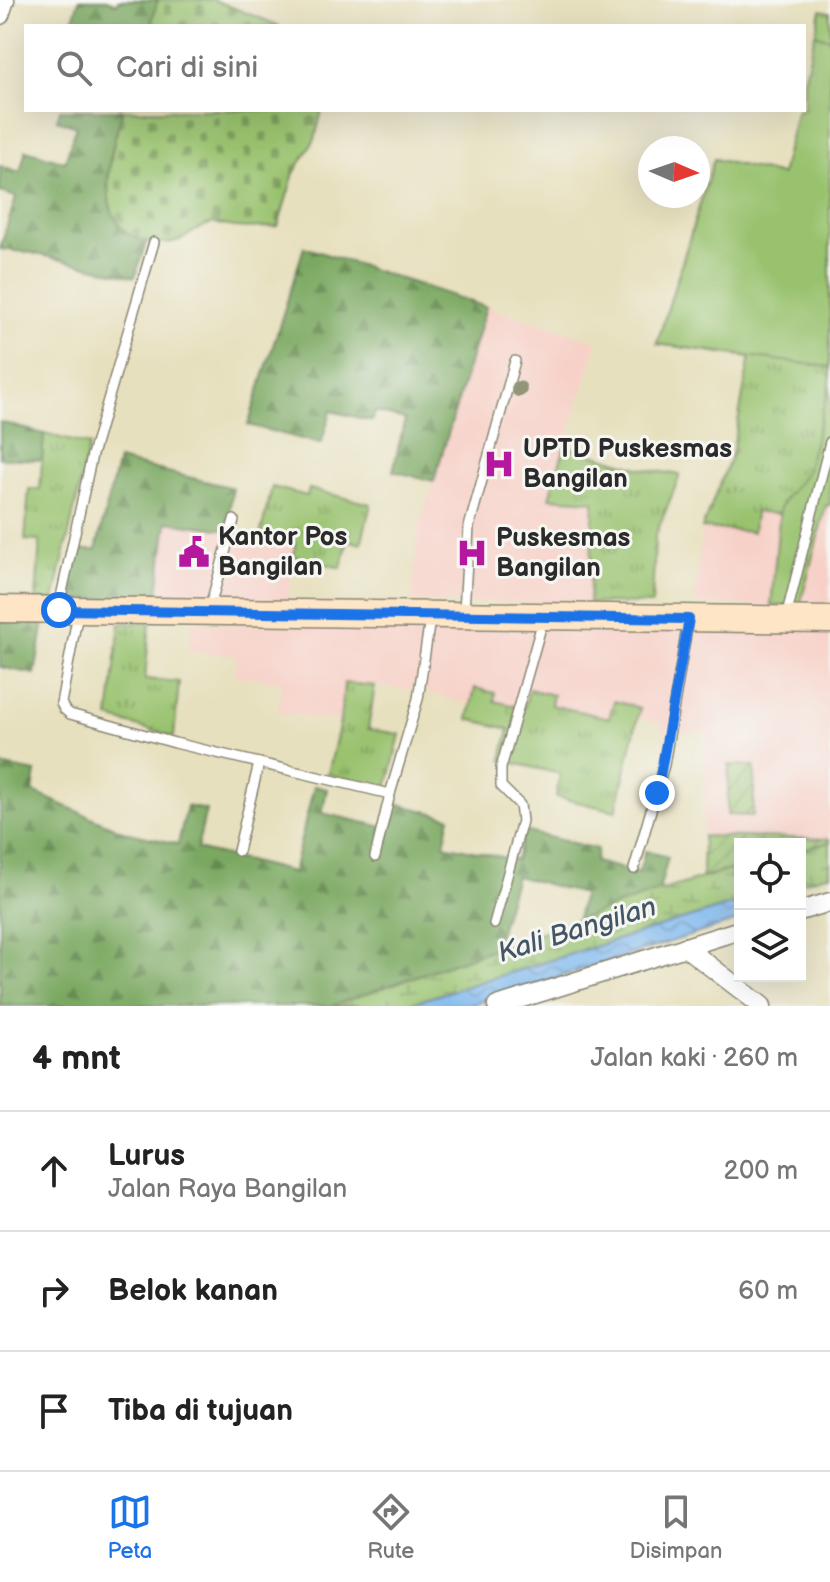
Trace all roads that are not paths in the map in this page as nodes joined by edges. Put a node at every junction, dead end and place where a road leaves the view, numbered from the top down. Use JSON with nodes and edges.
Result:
{"nodes":[{"id":1,"x":5,"y":0,"type":"edge"},
{"id":2,"x":0,"y":15,"type":"edge"},
{"id":3,"x":154,"y":242,"type":"dead end"},
{"id":4,"x":515,"y":361,"type":"dead end"},
{"id":5,"x":830,"y":442,"type":"edge"},
{"id":6,"x":234,"y":520,"type":"dead end"},
{"id":7,"x":0,"y":609,"type":"edge"},
{"id":8,"x":69,"y":610,"type":"junction"},
{"id":9,"x":208,"y":613,"type":"junction"},
{"id":10,"x":431,"y":615,"type":"junction"},
{"id":11,"x":464,"y":615,"type":"junction"},
{"id":12,"x":543,"y":616,"type":"junction"},
{"id":13,"x":689,"y":619,"type":"junction"},
{"id":14,"x":785,"y":620,"type":"junction"},
{"id":15,"x":830,"y":620,"type":"edge"},
{"id":16,"x":259,"y":763,"type":"junction"},
{"id":17,"x":390,"y":794,"type":"junction"},
{"id":18,"x":238,"y":851,"type":"dead end"},
{"id":19,"x":375,"y":857,"type":"dead end"},
{"id":20,"x":634,"y":869,"type":"dead end"},
{"id":21,"x":830,"y":902,"type":"edge"},
{"id":22,"x":803,"y":910,"type":"edge"},
{"id":23,"x":494,"y":924,"type":"dead end"},
{"id":24,"x":734,"y":932,"type":"edge"},
{"id":25,"x":685,"y":947,"type":"junction"},
{"id":26,"x":497,"y":1006,"type":"edge"},
{"id":27,"x":762,"y":1006,"type":"edge"}],
"edges":[{"from":1,"to":2,"type":"street"},
{"from":3,"to":8,"type":"lane"},
{"from":4,"to":11,"type":"lane"},
{"from":5,"to":14,"type":"lane"},
{"from":6,"to":9,"type":"lane"},
{"from":7,"to":8,"type":"main road"},
{"from":8,"to":9,"type":"main road"},
{"from":8,"to":16,"type":"lane"},
{"from":9,"to":10,"type":"main road"},
{"from":10,"to":11,"type":"main road"},
{"from":10,"to":17,"type":"lane"},
{"from":11,"to":12,"type":"main road"},
{"from":12,"to":13,"type":"main road"},
{"from":12,"to":23,"type":"lane"},
{"from":13,"to":14,"type":"main road"},
{"from":13,"to":20,"type":"lane"},
{"from":14,"to":15,"type":"main road"},
{"from":16,"to":17,"type":"lane"},
{"from":16,"to":18,"type":"lane"},
{"from":17,"to":19,"type":"lane"},
{"from":21,"to":22,"type":"street"},
{"from":24,"to":25,"type":"street"},
{"from":25,"to":26,"type":"street"},
{"from":25,"to":27,"type":"street"}]}
